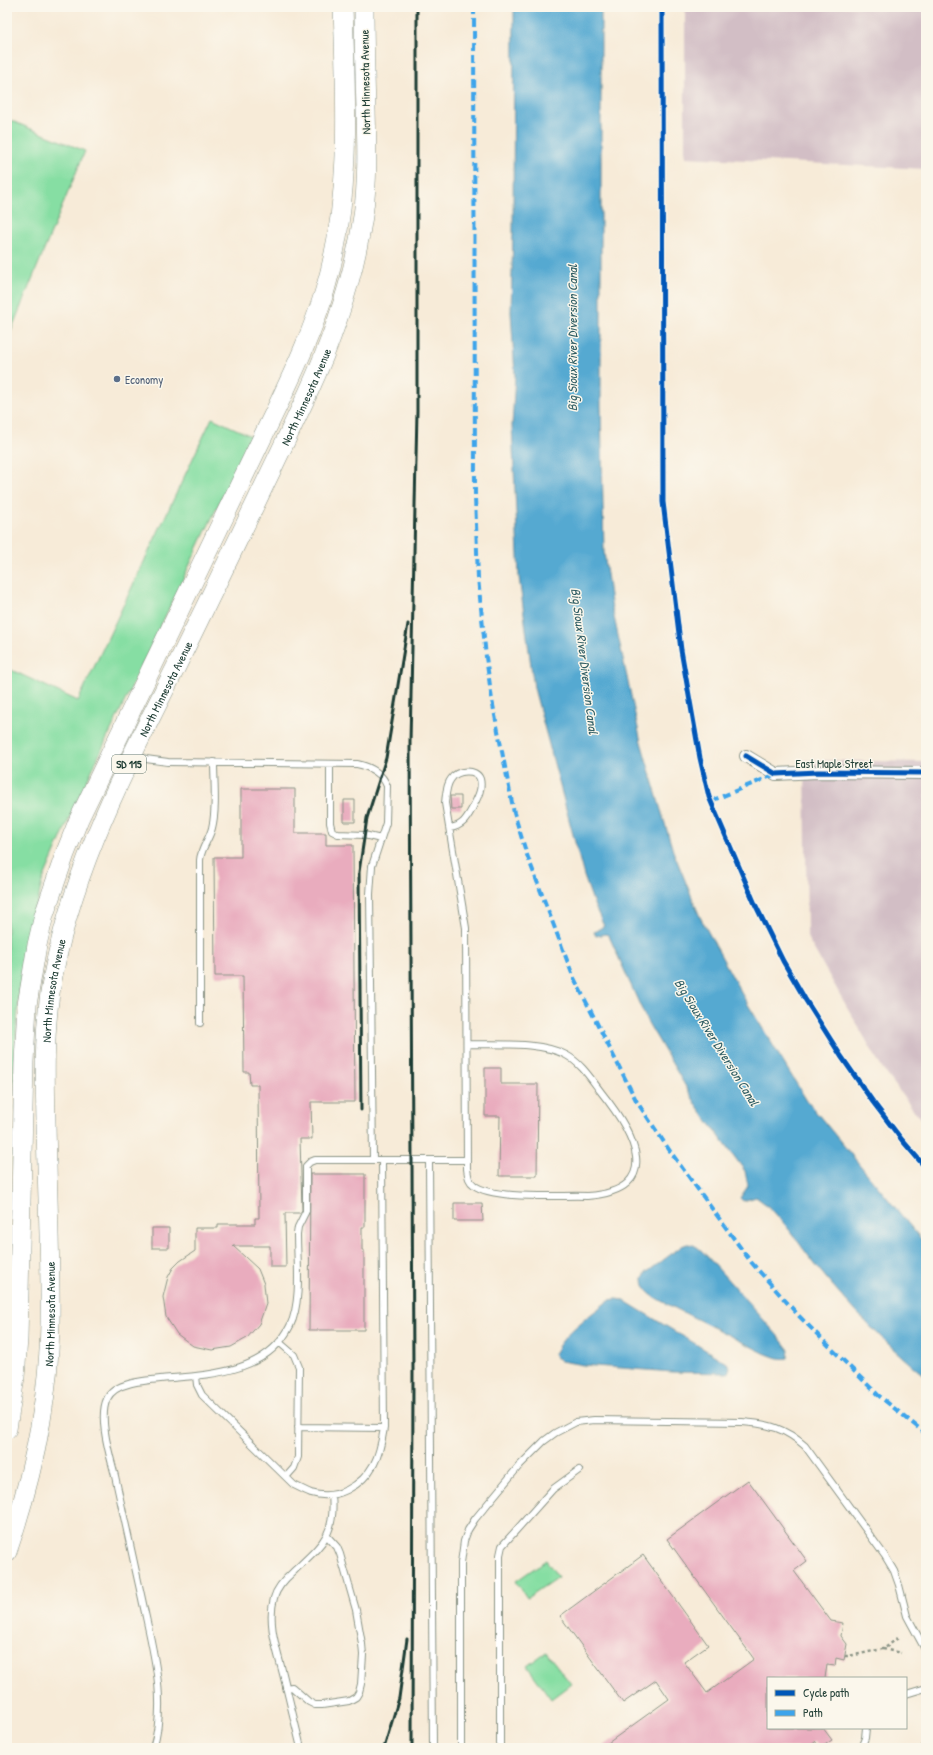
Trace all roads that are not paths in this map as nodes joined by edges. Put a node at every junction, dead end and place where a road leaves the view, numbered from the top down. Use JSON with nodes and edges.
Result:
{"nodes":[{"id":1,"x":340,"y":7,"type":"edge"},
{"id":2,"x":343,"y":7,"type":"edge"},
{"id":3,"x":364,"y":7,"type":"edge"},
{"id":4,"x":344,"y":42,"type":"junction"},
{"id":5,"x":134,"y":753,"type":"junction"},
{"id":6,"x":746,"y":756,"type":"dead end"},
{"id":7,"x":214,"y":762,"type":"junction"},
{"id":8,"x":330,"y":764,"type":"junction"},
{"id":9,"x":926,"y":773,"type":"edge"},
{"id":10,"x":450,"y":828,"type":"junction"},
{"id":11,"x":381,"y":839,"type":"junction"},
{"id":12,"x":200,"y":1023,"type":"dead end"},
{"id":13,"x":467,"y":1044,"type":"junction"},
{"id":14,"x":373,"y":1160,"type":"junction"},
{"id":15,"x":382,"y":1160,"type":"junction"},
{"id":16,"x":429,"y":1160,"type":"junction"},
{"id":17,"x":467,"y":1160,"type":"junction"},
{"id":18,"x":279,"y":1342,"type":"junction"},
{"id":19,"x":196,"y":1376,"type":"junction"},
{"id":20,"x":298,"y":1427,"type":"junction"},
{"id":21,"x":384,"y":1428,"type":"junction"},
{"id":22,"x":7,"y":1429,"type":"edge"},
{"id":23,"x":579,"y":1470,"type":"dead end"},
{"id":24,"x":286,"y":1477,"type":"junction"},
{"id":25,"x":332,"y":1495,"type":"junction"},
{"id":26,"x":326,"y":1536,"type":"junction"},
{"id":27,"x":7,"y":1552,"type":"edge"},
{"id":28,"x":926,"y":1651,"type":"edge"},
{"id":29,"x":286,"y":1688,"type":"junction"},
{"id":30,"x":926,"y":1688,"type":"edge"},
{"id":31,"x":907,"y":1694,"type":"edge"},
{"id":32,"x":866,"y":1729,"type":"edge"},
{"id":33,"x":153,"y":1748,"type":"edge"},
{"id":34,"x":301,"y":1748,"type":"edge"},
{"id":35,"x":433,"y":1748,"type":"edge"},
{"id":36,"x":460,"y":1748,"type":"edge"},
{"id":37,"x":500,"y":1748,"type":"edge"},
{"id":38,"x":861,"y":1748,"type":"edge"}],
"edges":[{"from":1,"to":4,"type":"main road"},
{"from":2,"to":4,"type":"main road","name":"North Minnesota Avenue","number":"SD 115"},
{"from":3,"to":5,"type":"main road","name":"North Minnesota Avenue","number":"SD 115"},
{"from":4,"to":22,"type":"main road","name":"North Minnesota Avenue","number":"SD 115"},
{"from":5,"to":7,"type":"lane"},
{"from":5,"to":27,"type":"main road","name":"North Minnesota Avenue","number":"SD 115"},
{"from":6,"to":9,"type":"street","name":"East Maple Street"},
{"from":7,"to":8,"type":"lane"},
{"from":7,"to":12,"type":"lane"},
{"from":8,"to":11,"type":"lane"},
{"from":8,"to":11,"type":"lane"},
{"from":10,"to":10,"type":"lane"},
{"from":10,"to":13,"type":"lane"},
{"from":11,"to":14,"type":"lane"},
{"from":13,"to":17,"type":"lane"},
{"from":13,"to":17,"type":"lane"},
{"from":14,"to":15,"type":"lane"},
{"from":14,"to":18,"type":"lane"},
{"from":15,"to":16,"type":"lane"},
{"from":15,"to":21,"type":"lane"},
{"from":16,"to":17,"type":"lane"},
{"from":16,"to":35,"type":"lane"},
{"from":18,"to":19,"type":"lane"},
{"from":18,"to":20,"type":"lane"},
{"from":19,"to":24,"type":"lane"},
{"from":19,"to":33,"type":"lane"},
{"from":20,"to":21,"type":"lane"},
{"from":20,"to":24,"type":"lane"},
{"from":21,"to":25,"type":"lane"},
{"from":23,"to":37,"type":"lane"},
{"from":24,"to":25,"type":"lane"},
{"from":25,"to":26,"type":"lane"},
{"from":26,"to":29,"type":"lane"},
{"from":26,"to":29,"type":"lane"},
{"from":28,"to":36,"type":"lane"},
{"from":29,"to":34,"type":"lane"},
{"from":30,"to":31,"type":"lane"},
{"from":32,"to":38,"type":"lane"}]}
